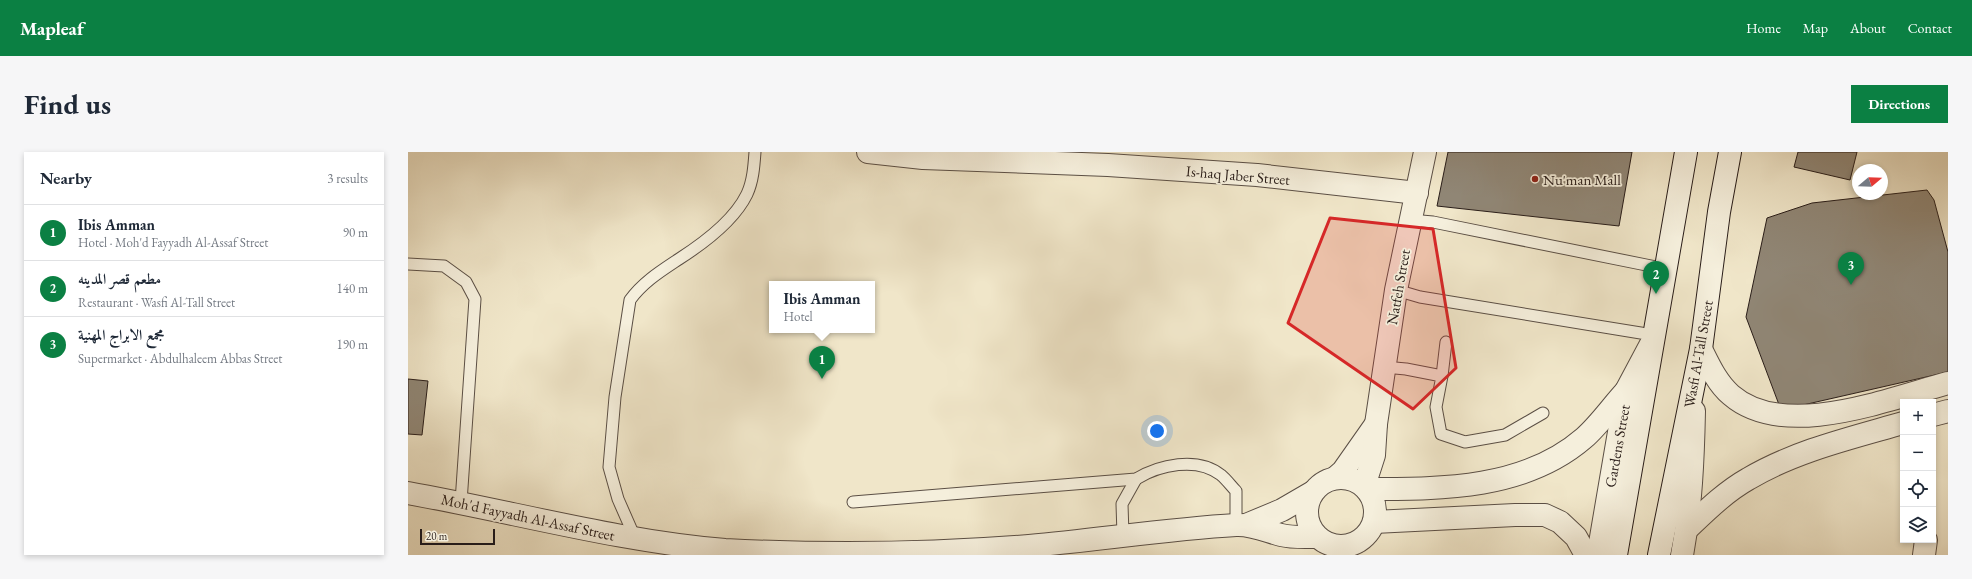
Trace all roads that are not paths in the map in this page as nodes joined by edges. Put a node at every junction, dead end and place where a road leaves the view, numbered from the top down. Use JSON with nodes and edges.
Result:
{"nodes":[{"id":1,"x":755,"y":152,"type":"edge"},
{"id":2,"x":868,"y":152,"type":"edge"},
{"id":3,"x":1425,"y":152,"type":"edge"},
{"id":4,"x":1686,"y":152,"type":"edge"},
{"id":5,"x":1730,"y":152,"type":"edge"},
{"id":6,"x":1417,"y":193,"type":"junction"},
{"id":7,"x":1410,"y":220,"type":"junction"},
{"id":8,"x":408,"y":264,"type":"edge"},
{"id":9,"x":1666,"y":269,"type":"junction"},
{"id":10,"x":1396,"y":290,"type":"junction"},
{"id":11,"x":1652,"y":339,"type":"junction"},
{"id":12,"x":1446,"y":342,"type":"dead end"},
{"id":13,"x":1701,"y":349,"type":"junction"},
{"id":14,"x":1384,"y":367,"type":"junction"},
{"id":15,"x":1442,"y":376,"type":"junction"},
{"id":16,"x":1948,"y":383,"type":"edge"},
{"id":17,"x":1693,"y":385,"type":"junction"},
{"id":18,"x":1626,"y":391,"type":"junction"},
{"id":19,"x":1948,"y":411,"type":"edge"},
{"id":20,"x":1543,"y":413,"type":"dead end"},
{"id":21,"x":1936,"y":414,"type":"edge"},
{"id":22,"x":1376,"y":424,"type":"junction"},
{"id":23,"x":1900,"y":424,"type":"edge"},
{"id":24,"x":1335,"y":478,"type":"junction"},
{"id":25,"x":1136,"y":479,"type":"junction"},
{"id":26,"x":1365,"y":487,"type":"junction"},
{"id":27,"x":1313,"y":492,"type":"junction"},
{"id":28,"x":408,"y":493,"type":"edge"},
{"id":29,"x":461,"y":502,"type":"junction"},
{"id":30,"x":853,"y":502,"type":"dead end"},
{"id":31,"x":1374,"y":522,"type":"junction"},
{"id":32,"x":1241,"y":525,"type":"junction"},
{"id":33,"x":1687,"y":529,"type":"junction"},
{"id":34,"x":1123,"y":535,"type":"junction"},
{"id":35,"x":1926,"y":543,"type":"edge"},
{"id":36,"x":1322,"y":545,"type":"edge"},
{"id":37,"x":636,"y":547,"type":"edge"},
{"id":38,"x":1359,"y":548,"type":"edge"},
{"id":39,"x":1586,"y":555,"type":"edge"},
{"id":40,"x":1598,"y":555,"type":"edge"},
{"id":41,"x":1616,"y":555,"type":"edge"},
{"id":42,"x":1660,"y":555,"type":"edge"},
{"id":43,"x":1682,"y":555,"type":"edge"},
{"id":44,"x":1924,"y":555,"type":"edge"}],
"edges":[{"from":1,"to":37,"type":"lane"},
{"from":2,"to":6,"type":"street","name":"Is-haq Jaber Street"},
{"from":3,"to":6,"type":"street","name":"Natfeh Street"},
{"from":4,"to":9,"type":"street"},
{"from":5,"to":13,"type":"street","name":"Wasfi Al-Tall Street"},
{"from":6,"to":7,"type":"street","name":"Natfeh Street"},
{"from":7,"to":9,"type":"lane"},
{"from":7,"to":10,"type":"street","name":"Natfeh Street"},
{"from":8,"to":29,"type":"lane"},
{"from":9,"to":11,"type":"street"},
{"from":10,"to":11,"type":"lane"},
{"from":10,"to":14,"type":"street","name":"Natfeh Street"},
{"from":11,"to":18,"type":"street","name":"Gardens Street"},
{"from":11,"to":41,"type":"street"},
{"from":12,"to":15,"type":"lane"},
{"from":13,"to":16,"type":"street"},
{"from":13,"to":17,"type":"street","name":"Wasfi Al-Tall Street"},
{"from":14,"to":15,"type":"lane"},
{"from":14,"to":22,"type":"street","name":"Natfeh Street"},
{"from":15,"to":20,"type":"lane"},
{"from":17,"to":33,"type":"street"},
{"from":17,"to":42,"type":"street","name":"Wasfi Al-Tall Street"},
{"from":18,"to":26,"type":"street"},
{"from":18,"to":40,"type":"street","name":"Gardens Street"},
{"from":19,"to":21,"type":"street"},
{"from":22,"to":24,"type":"street","name":"Natfeh Street"},
{"from":22,"to":26,"type":"street","name":"Natfeh Street"},
{"from":23,"to":33,"type":"street"},
{"from":24,"to":26,"type":"street"},
{"from":24,"to":27,"type":"street"},
{"from":25,"to":30,"type":"lane"},
{"from":25,"to":32,"type":"lane"},
{"from":25,"to":34,"type":"lane"},
{"from":26,"to":31,"type":"street"},
{"from":27,"to":32,"type":"street","name":"Moh'd Fayyadh Al-Assaf Street"},
{"from":27,"to":36,"type":"street"},
{"from":28,"to":29,"type":"street","name":"Moh'd Fayyadh Al-Assaf Street"},
{"from":29,"to":37,"type":"street","name":"Moh'd Fayyadh Al-Assaf Street"},
{"from":31,"to":38,"type":"street"},
{"from":31,"to":39,"type":"street"},
{"from":32,"to":34,"type":"street","name":"Moh'd Fayyadh Al-Assaf Street"},
{"from":32,"to":36,"type":"street","name":"Moh'd Fayyadh Al-Assaf Street"},
{"from":33,"to":43,"type":"street"},
{"from":34,"to":37,"type":"street","name":"Moh'd Fayyadh Al-Assaf Street"},
{"from":35,"to":44,"type":"street"},
{"from":36,"to":38,"type":"street"}]}
